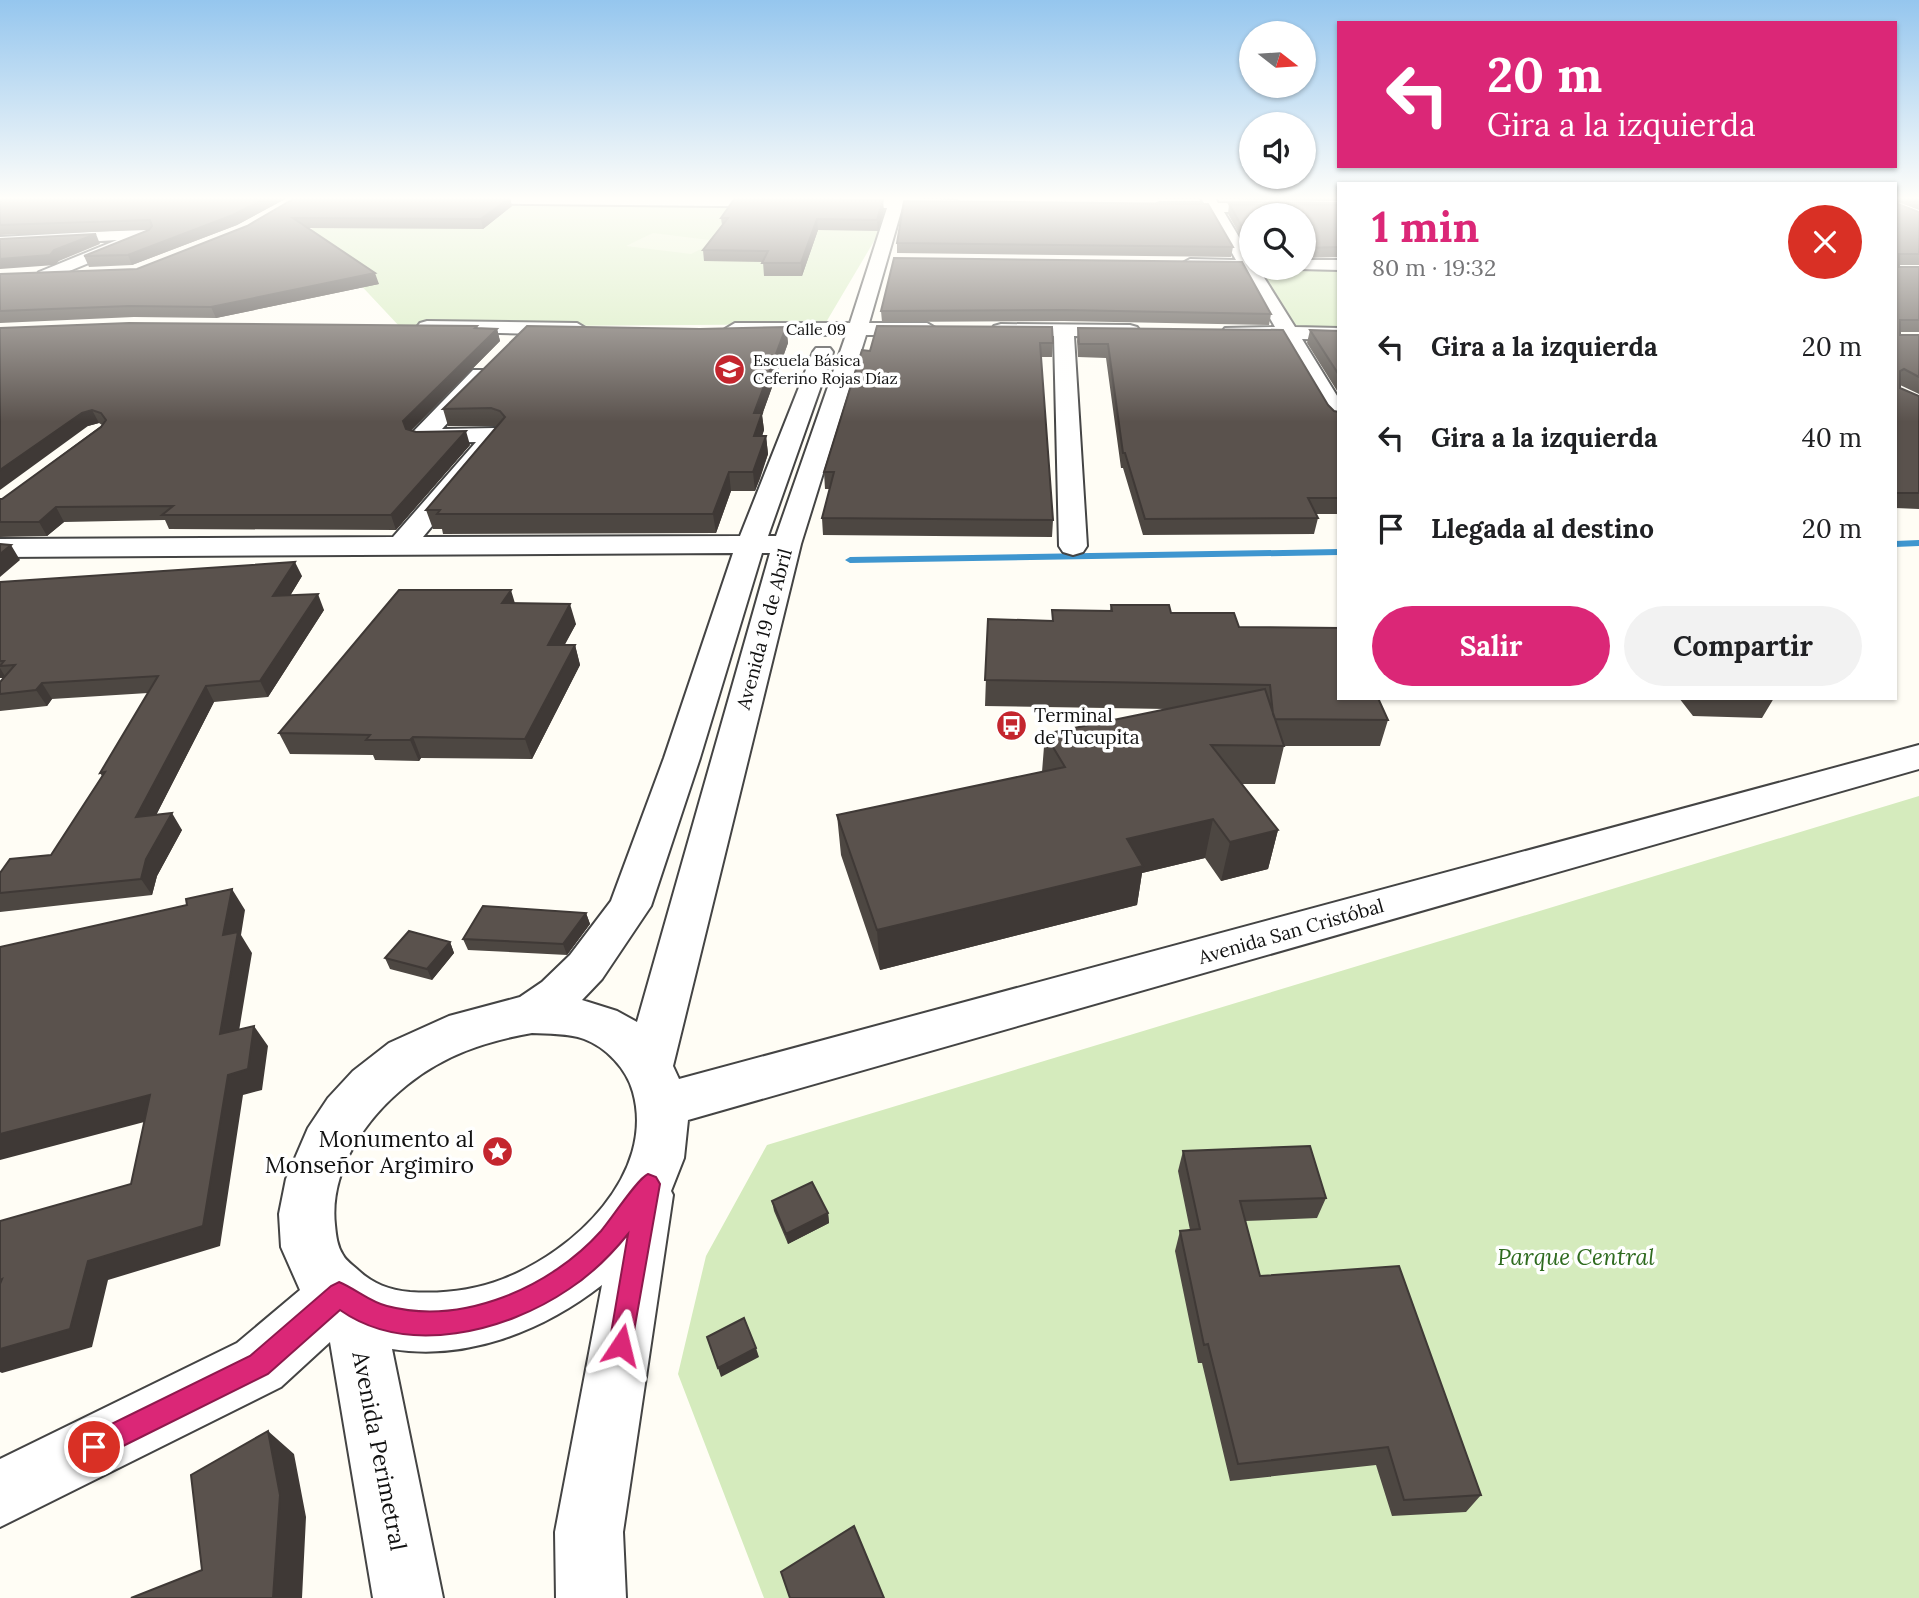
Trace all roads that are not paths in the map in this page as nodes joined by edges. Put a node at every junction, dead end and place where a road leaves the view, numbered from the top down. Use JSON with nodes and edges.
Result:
{"nodes":[{"id":1,"x":53,"y":273,"type":"edge"},
{"id":2,"x":871,"y":273,"type":"edge"},
{"id":3,"x":96,"y":274,"type":"edge"},
{"id":4,"x":45,"y":276,"type":"junction"},
{"id":5,"x":23,"y":277,"type":"edge"},
{"id":6,"x":1258,"y":280,"type":"edge"},
{"id":7,"x":411,"y":327,"type":"edge"},
{"id":8,"x":527,"y":329,"type":"junction"},
{"id":9,"x":597,"y":329,"type":"edge"},
{"id":10,"x":721,"y":329,"type":"edge"},
{"id":11,"x":844,"y":329,"type":"junction"},
{"id":12,"x":953,"y":329,"type":"edge"},
{"id":13,"x":981,"y":330,"type":"edge"},
{"id":14,"x":1064,"y":330,"type":"junction"},
{"id":15,"x":1144,"y":331,"type":"edge"},
{"id":16,"x":1210,"y":332,"type":"edge"},
{"id":17,"x":1289,"y":333,"type":"junction"},
{"id":18,"x":1337,"y":334,"type":"edge"},
{"id":19,"x":1337,"y":415,"type":"edge"},
{"id":20,"x":787,"y":544,"type":"junction"},
{"id":21,"x":750,"y":545,"type":"junction"},
{"id":22,"x":1073,"y":546,"type":"dead end"},
{"id":23,"x":400,"y":547,"type":"junction"},
{"id":24,"x":0,"y":548,"type":"edge"},
{"id":25,"x":1919,"y":757,"type":"edge"},
{"id":26,"x":532,"y":1014,"type":"junction"},
{"id":27,"x":656,"y":1085,"type":"junction"},
{"id":28,"x":648,"y":1184,"type":"junction"},
{"id":29,"x":346,"y":1299,"type":"junction"},
{"id":30,"x":0,"y":1494,"type":"edge"},
{"id":31,"x":408,"y":1598,"type":"edge"},
{"id":32,"x":591,"y":1598,"type":"edge"}],
"edges":[{"from":1,"to":4,"type":"street"},
{"from":2,"to":11,"type":"street","name":"Avenida 19 de Abril"},
{"from":3,"to":4,"type":"street"},
{"from":4,"to":5,"type":"street"},
{"from":6,"to":17,"type":"street"},
{"from":7,"to":8,"type":"street"},
{"from":8,"to":9,"type":"street"},
{"from":8,"to":23,"type":"street"},
{"from":10,"to":11,"type":"street","name":"Calle 09"},
{"from":11,"to":12,"type":"street","name":"Calle 09"},
{"from":11,"to":20,"type":"street","name":"Avenida 19 de Abril"},
{"from":11,"to":21,"type":"street","name":"Avenida 19 de Abril"},
{"from":13,"to":14,"type":"street"},
{"from":14,"to":15,"type":"street"},
{"from":14,"to":22,"type":"street"},
{"from":16,"to":17,"type":"street"},
{"from":17,"to":18,"type":"street"},
{"from":17,"to":19,"type":"street"},
{"from":20,"to":21,"type":"street"},
{"from":20,"to":27,"type":"street","name":"Avenida 19 de Abril"},
{"from":21,"to":23,"type":"street"},
{"from":21,"to":26,"type":"street","name":"Avenida 19 de Abril"},
{"from":23,"to":24,"type":"street"},
{"from":25,"to":27,"type":"street","name":"Avenida San Cristóbal"},
{"from":26,"to":27,"type":"street"},
{"from":26,"to":29,"type":"street"},
{"from":27,"to":28,"type":"street","name":"Avenida 19 de Abril"},
{"from":28,"to":29,"type":"street"},
{"from":28,"to":32,"type":"street"},
{"from":29,"to":30,"type":"street"},
{"from":29,"to":31,"type":"street","name":"Avenida Perimetral"}]}
